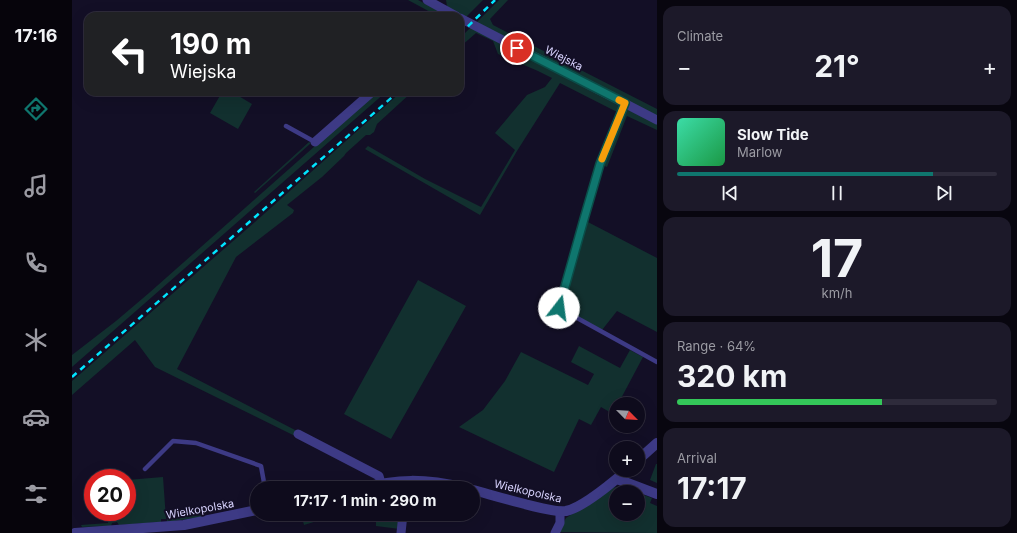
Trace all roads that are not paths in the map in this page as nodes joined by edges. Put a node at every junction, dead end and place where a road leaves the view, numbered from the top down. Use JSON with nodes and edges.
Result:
{"nodes":[{"id":1,"x":434,"y":1,"type":"edge"},
{"id":2,"x":449,"y":12,"type":"edge"},
{"id":3,"x":464,"y":21,"type":"edge"},
{"id":4,"x":367,"y":96,"type":"edge"},
{"id":5,"x":625,"y":103,"type":"junction"},
{"id":6,"x":657,"y":120,"type":"edge"},
{"id":7,"x":286,"y":126,"type":"dead end"},
{"id":8,"x":315,"y":142,"type":"joint"},
{"id":9,"x":657,"y":362,"type":"edge"},
{"id":10,"x":298,"y":434,"type":"dead end"},
{"id":11,"x":657,"y":443,"type":"edge"},
{"id":12,"x":645,"y":454,"type":"edge"},
{"id":13,"x":145,"y":469,"type":"dead end"},
{"id":14,"x":617,"y":479,"type":"joint"},
{"id":15,"x":264,"y":481,"type":"edge"},
{"id":16,"x":380,"y":481,"type":"edge"},
{"id":17,"x":420,"y":481,"type":"edge"},
{"id":18,"x":430,"y":481,"type":"edge"},
{"id":19,"x":480,"y":492,"type":"edge"},
{"id":20,"x":657,"y":494,"type":"edge"},
{"id":21,"x":250,"y":511,"type":"edge"},
{"id":22,"x":560,"y":511,"type":"junction"},
{"id":23,"x":402,"y":521,"type":"edge"},
{"id":24,"x":75,"y":533,"type":"edge"},
{"id":25,"x":401,"y":533,"type":"edge"},
{"id":26,"x":555,"y":533,"type":"edge"}],
"edges":[{"from":1,"to":2,"type":"street","name":"Wiejska"},
{"from":3,"to":5,"type":"street","name":"Wiejska"},
{"from":4,"to":8,"type":"street"},
{"from":5,"to":6,"type":"street","name":"Wiejska"},
{"from":5,"to":9,"type":"lane"},
{"from":7,"to":8,"type":"lane"},
{"from":10,"to":16,"type":"street"},
{"from":11,"to":12,"type":"street"},
{"from":13,"to":15,"type":"lane"},
{"from":14,"to":20,"type":"street"},
{"from":14,"to":22,"type":"street","name":"Wielkopolska"},
{"from":17,"to":18,"type":"street"},
{"from":19,"to":22,"type":"street","name":"Wielkopolska"},
{"from":21,"to":24,"type":"street","name":"Wielkopolska"},
{"from":22,"to":26,"type":"street"},
{"from":23,"to":25,"type":"street"}]}
